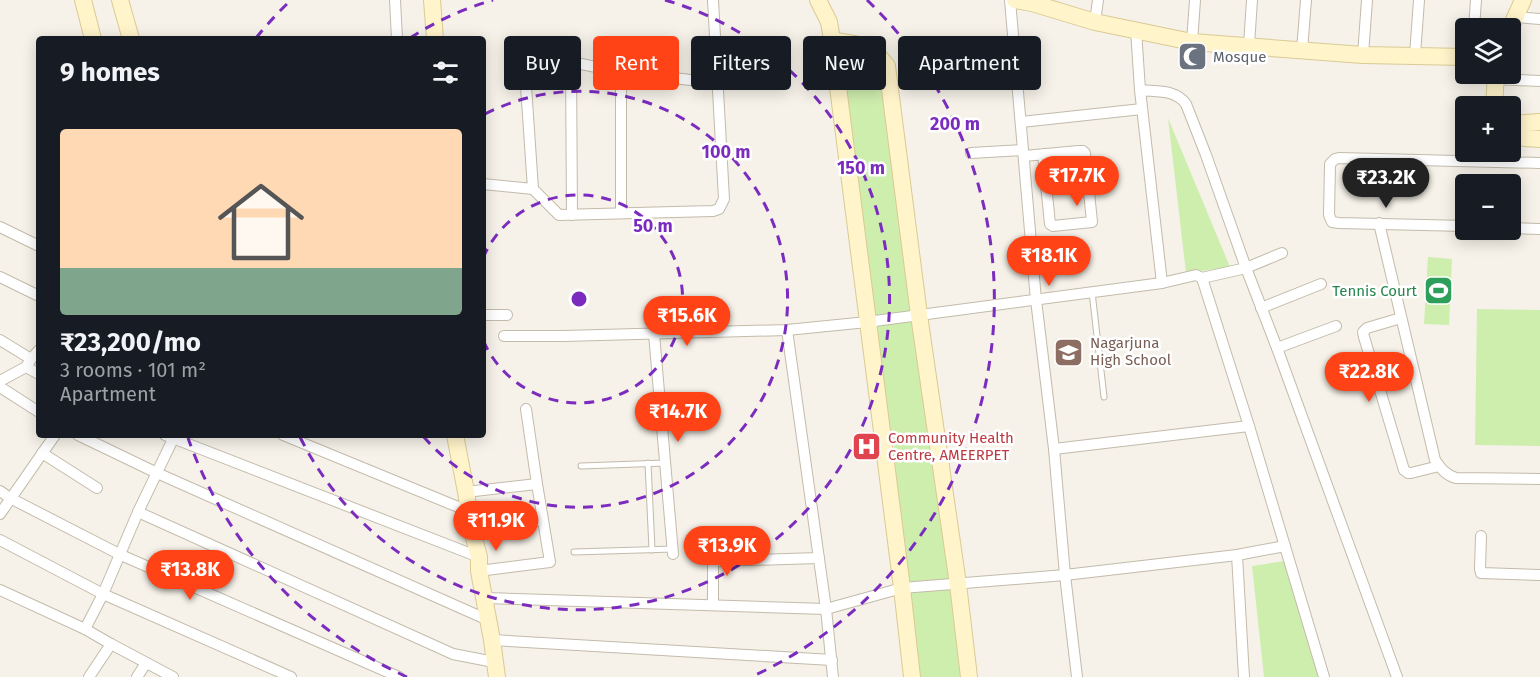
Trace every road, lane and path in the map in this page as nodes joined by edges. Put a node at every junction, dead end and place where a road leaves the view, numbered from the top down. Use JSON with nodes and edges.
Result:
{"nodes":[{"id":1,"x":83,"y":0,"type":"edge"},
{"id":2,"x":120,"y":0,"type":"edge"},
{"id":3,"x":395,"y":0,"type":"edge"},
{"id":4,"x":432,"y":0,"type":"edge"},
{"id":5,"x":713,"y":0,"type":"edge"},
{"id":6,"x":818,"y":0,"type":"edge"},
{"id":7,"x":832,"y":0,"type":"edge"},
{"id":8,"x":1012,"y":0,"type":"edge"},
{"id":9,"x":1098,"y":0,"type":"edge"},
{"id":10,"x":1194,"y":0,"type":"edge"},
{"id":11,"x":1252,"y":0,"type":"edge"},
{"id":12,"x":1306,"y":0,"type":"edge"},
{"id":13,"x":1367,"y":0,"type":"edge"},
{"id":14,"x":1419,"y":0,"type":"edge"},
{"id":15,"x":1476,"y":0,"type":"edge"},
{"id":16,"x":1523,"y":0,"type":"edge"},
{"id":17,"x":1475,"y":18,"type":"edge"},
{"id":18,"x":1515,"y":18,"type":"edge"},
{"id":19,"x":1540,"y":19,"type":"edge"},
{"id":20,"x":829,"y":22,"type":"junction"},
{"id":21,"x":1095,"y":22,"type":"junction"},
{"id":22,"x":1521,"y":22,"type":"edge"},
{"id":23,"x":1136,"y":30,"type":"junction"},
{"id":24,"x":92,"y":36,"type":"edge"},
{"id":25,"x":130,"y":36,"type":"edge"},
{"id":26,"x":397,"y":36,"type":"edge"},
{"id":27,"x":435,"y":36,"type":"edge"},
{"id":28,"x":715,"y":36,"type":"edge"},
{"id":29,"x":831,"y":36,"type":"edge"},
{"id":30,"x":1192,"y":42,"type":"junction"},
{"id":31,"x":1249,"y":45,"type":"junction"},
{"id":32,"x":1302,"y":50,"type":"junction"},
{"id":33,"x":1363,"y":55,"type":"junction"},
{"id":34,"x":1414,"y":55,"type":"junction"},
{"id":35,"x":1455,"y":57,"type":"edge"},
{"id":36,"x":886,"y":65,"type":"edge"},
{"id":37,"x":1521,"y":79,"type":"edge"},
{"id":38,"x":1540,"y":81,"type":"edge"},
{"id":39,"x":526,"y":90,"type":"edge"},
{"id":40,"x":571,"y":90,"type":"edge"},
{"id":41,"x":621,"y":90,"type":"edge"},
{"id":42,"x":717,"y":90,"type":"edge"},
{"id":43,"x":838,"y":90,"type":"edge"},
{"id":44,"x":1140,"y":90,"type":"junction"},
{"id":45,"x":1142,"y":109,"type":"junction"},
{"id":46,"x":1021,"y":122,"type":"junction"},
{"id":47,"x":1540,"y":122,"type":"edge"},
{"id":48,"x":1521,"y":123,"type":"edge"},
{"id":49,"x":1521,"y":137,"type":"edge"},
{"id":50,"x":1540,"y":139,"type":"edge"},
{"id":51,"x":971,"y":153,"type":"dead end"},
{"id":52,"x":1023,"y":153,"type":"junction"},
{"id":53,"x":1043,"y":154,"type":"junction"},
{"id":54,"x":1540,"y":163,"type":"edge"},
{"id":55,"x":486,"y":184,"type":"edge"},
{"id":56,"x":533,"y":189,"type":"junction"},
{"id":57,"x":621,"y":212,"type":"junction"},
{"id":58,"x":572,"y":214,"type":"junction"},
{"id":59,"x":1049,"y":214,"type":"junction"},
{"id":60,"x":1029,"y":215,"type":"junction"},
{"id":61,"x":1379,"y":223,"type":"junction"},
{"id":62,"x":1455,"y":226,"type":"edge"},
{"id":63,"x":0,"y":227,"type":"edge"},
{"id":64,"x":1521,"y":228,"type":"edge"},
{"id":65,"x":1540,"y":229,"type":"edge"},
{"id":66,"x":36,"y":245,"type":"edge"},
{"id":67,"x":1282,"y":253,"type":"dead end"},
{"id":68,"x":1246,"y":268,"type":"junction"},
{"id":69,"x":0,"y":277,"type":"edge"},
{"id":70,"x":1202,"y":278,"type":"junction"},
{"id":71,"x":1162,"y":283,"type":"junction"},
{"id":72,"x":1321,"y":284,"type":"dead end"},
{"id":73,"x":1092,"y":292,"type":"junction"},
{"id":74,"x":36,"y":295,"type":"edge"},
{"id":75,"x":1036,"y":300,"type":"junction"},
{"id":76,"x":1261,"y":308,"type":"junction"},
{"id":77,"x":486,"y":315,"type":"edge"},
{"id":78,"x":507,"y":315,"type":"dead end"},
{"id":79,"x":919,"y":315,"type":"junction"},
{"id":80,"x":1401,"y":318,"type":"junction"},
{"id":81,"x":867,"y":322,"type":"junction"},
{"id":82,"x":1336,"y":326,"type":"dead end"},
{"id":83,"x":787,"y":330,"type":"junction"},
{"id":84,"x":654,"y":334,"type":"junction"},
{"id":85,"x":504,"y":336,"type":"dead end"},
{"id":86,"x":0,"y":339,"type":"edge"},
{"id":87,"x":1277,"y":348,"type":"junction"},
{"id":88,"x":32,"y":359,"type":"edge"},
{"id":89,"x":0,"y":381,"type":"edge"},
{"id":90,"x":0,"y":387,"type":"edge"},
{"id":91,"x":1104,"y":397,"type":"dead end"},
{"id":92,"x":526,"y":409,"type":"dead end"},
{"id":93,"x":36,"y":410,"type":"edge"},
{"id":94,"x":1249,"y":426,"type":"junction"},
{"id":95,"x":52,"y":438,"type":"edge"},
{"id":96,"x":84,"y":438,"type":"edge"},
{"id":97,"x":170,"y":438,"type":"edge"},
{"id":98,"x":176,"y":438,"type":"edge"},
{"id":99,"x":290,"y":438,"type":"edge"},
{"id":100,"x":455,"y":438,"type":"edge"},
{"id":101,"x":1054,"y":449,"type":"junction"},
{"id":102,"x":42,"y":453,"type":"junction"},
{"id":103,"x":648,"y":463,"type":"junction"},
{"id":104,"x":665,"y":463,"type":"junction"},
{"id":105,"x":581,"y":466,"type":"dead end"},
{"id":106,"x":1439,"y":466,"type":"junction"},
{"id":107,"x":157,"y":473,"type":"junction"},
{"id":108,"x":1540,"y":479,"type":"edge"},
{"id":109,"x":537,"y":484,"type":"junction"},
{"id":110,"x":97,"y":488,"type":"dead end"},
{"id":111,"x":0,"y":491,"type":"edge"},
{"id":112,"x":466,"y":492,"type":"junction"},
{"id":113,"x":10,"y":498,"type":"junction"},
{"id":114,"x":468,"y":511,"type":"junction"},
{"id":115,"x":138,"y":512,"type":"junction"},
{"id":116,"x":0,"y":514,"type":"edge"},
{"id":117,"x":542,"y":520,"type":"junction"},
{"id":118,"x":471,"y":530,"type":"junction"},
{"id":119,"x":1481,"y":536,"type":"dead end"},
{"id":120,"x":0,"y":540,"type":"edge"},
{"id":121,"x":1285,"y":546,"type":"junction"},
{"id":122,"x":652,"y":550,"type":"junction"},
{"id":123,"x":574,"y":552,"type":"dead end"},
{"id":124,"x":673,"y":552,"type":"joint"},
{"id":125,"x":121,"y":555,"type":"junction"},
{"id":126,"x":1237,"y":555,"type":"junction"},
{"id":127,"x":819,"y":558,"type":"junction"},
{"id":128,"x":479,"y":564,"type":"junction"},
{"id":129,"x":1065,"y":575,"type":"junction"},
{"id":130,"x":1540,"y":575,"type":"edge"},
{"id":131,"x":958,"y":584,"type":"junction"},
{"id":132,"x":903,"y":588,"type":"junction"},
{"id":133,"x":0,"y":590,"type":"edge"},
{"id":134,"x":103,"y":594,"type":"junction"},
{"id":135,"x":484,"y":598,"type":"junction"},
{"id":136,"x":713,"y":605,"type":"junction"},
{"id":137,"x":826,"y":609,"type":"junction"},
{"id":138,"x":488,"y":620,"type":"junction"},
{"id":139,"x":85,"y":629,"type":"junction"},
{"id":140,"x":492,"y":640,"type":"junction"},
{"id":141,"x":111,"y":644,"type":"junction"},
{"id":142,"x":832,"y":660,"type":"junction"},
{"id":143,"x":146,"y":663,"type":"junction"},
{"id":144,"x":496,"y":669,"type":"edge"},
{"id":145,"x":89,"y":677,"type":"edge"},
{"id":146,"x":137,"y":677,"type":"edge"},
{"id":147,"x":173,"y":677,"type":"edge"},
{"id":148,"x":291,"y":677,"type":"edge"},
{"id":149,"x":399,"y":677,"type":"edge"},
{"id":150,"x":833,"y":677,"type":"edge"},
{"id":151,"x":912,"y":677,"type":"edge"},
{"id":152,"x":969,"y":677,"type":"edge"},
{"id":153,"x":1077,"y":677,"type":"edge"},
{"id":154,"x":1244,"y":677,"type":"edge"},
{"id":155,"x":1324,"y":677,"type":"edge"},
{"id":156,"x":1397,"y":677,"type":"edge"}],
"edges":[{"from":1,"to":24,"type":"main road"},
{"from":2,"to":25,"type":"main road"},
{"from":3,"to":26,"type":"street"},
{"from":4,"to":27,"type":"main road"},
{"from":5,"to":28,"type":"street"},
{"from":6,"to":20,"type":"main road"},
{"from":7,"to":20,"type":"main road"},
{"from":8,"to":21,"type":"main road"},
{"from":8,"to":46,"type":"street"},
{"from":9,"to":21,"type":"street"},
{"from":10,"to":30,"type":"street"},
{"from":11,"to":31,"type":"street"},
{"from":12,"to":32,"type":"street"},
{"from":13,"to":33,"type":"street"},
{"from":14,"to":34,"type":"street"},
{"from":15,"to":17,"type":"street"},
{"from":16,"to":18,"type":"main road"},
{"from":19,"to":22,"type":"street"},
{"from":20,"to":29,"type":"main road"},
{"from":21,"to":23,"type":"main road"},
{"from":23,"to":30,"type":"main road"},
{"from":23,"to":44,"type":"street"},
{"from":30,"to":31,"type":"main road"},
{"from":31,"to":32,"type":"main road"},
{"from":32,"to":33,"type":"main road"},
{"from":33,"to":34,"type":"main road"},
{"from":34,"to":35,"type":"main road"},
{"from":36,"to":79,"type":"main road"},
{"from":37,"to":38,"type":"street"},
{"from":39,"to":56,"type":"street"},
{"from":40,"to":58,"type":"street"},
{"from":41,"to":57,"type":"street"},
{"from":42,"to":57,"type":"street"},
{"from":43,"to":81,"type":"main road"},
{"from":44,"to":45,"type":"street"},
{"from":44,"to":68,"type":"street"},
{"from":45,"to":46,"type":"street"},
{"from":45,"to":71,"type":"street"},
{"from":46,"to":52,"type":"street"},
{"from":47,"to":48,"type":"main road"},
{"from":49,"to":50,"type":"main road"},
{"from":51,"to":52,"type":"street"},
{"from":52,"to":53,"type":"street"},
{"from":52,"to":60,"type":"street"},
{"from":53,"to":59,"type":"street"},
{"from":53,"to":59,"type":"street"},
{"from":54,"to":61,"type":"street"},
{"from":55,"to":56,"type":"street"},
{"from":56,"to":58,"type":"street"},
{"from":57,"to":58,"type":"street"},
{"from":59,"to":60,"type":"street"},
{"from":60,"to":75,"type":"street"},
{"from":61,"to":62,"type":"street"},
{"from":61,"to":80,"type":"street"},
{"from":63,"to":66,"type":"street"},
{"from":64,"to":65,"type":"street"},
{"from":67,"to":68,"type":"street"},
{"from":68,"to":70,"type":"street"},
{"from":68,"to":76,"type":"street"},
{"from":69,"to":74,"type":"street"},
{"from":70,"to":71,"type":"street"},
{"from":70,"to":94,"type":"street"},
{"from":71,"to":73,"type":"street"},
{"from":72,"to":76,"type":"street"},
{"from":73,"to":75,"type":"street"},
{"from":73,"to":91,"type":"lane"},
{"from":75,"to":79,"type":"street"},
{"from":75,"to":101,"type":"street"},
{"from":76,"to":87,"type":"street"},
{"from":77,"to":78,"type":"street"},
{"from":79,"to":81,"type":"street"},
{"from":79,"to":131,"type":"main road"},
{"from":80,"to":106,"type":"street"},
{"from":80,"to":106,"type":"street"},
{"from":81,"to":83,"type":"street"},
{"from":81,"to":132,"type":"main road"},
{"from":82,"to":87,"type":"street"},
{"from":83,"to":84,"type":"street"},
{"from":83,"to":127,"type":"street"},
{"from":84,"to":85,"type":"street"},
{"from":84,"to":104,"type":"street"},
{"from":86,"to":88,"type":"street"},
{"from":87,"to":156,"type":"street"},
{"from":88,"to":89,"type":"street"},
{"from":90,"to":93,"type":"street"},
{"from":92,"to":109,"type":"street"},
{"from":94,"to":101,"type":"street"},
{"from":94,"to":121,"type":"street"},
{"from":95,"to":102,"type":"street"},
{"from":96,"to":107,"type":"street"},
{"from":97,"to":107,"type":"street"},
{"from":98,"to":128,"type":"street"},
{"from":99,"to":114,"type":"street"},
{"from":100,"to":112,"type":"main road"},
{"from":101,"to":129,"type":"street"},
{"from":102,"to":110,"type":"street"},
{"from":102,"to":113,"type":"street"},
{"from":103,"to":104,"type":"lane"},
{"from":103,"to":105,"type":"lane"},
{"from":103,"to":122,"type":"lane"},
{"from":104,"to":124,"type":"street"},
{"from":106,"to":108,"type":"street"},
{"from":107,"to":115,"type":"street"},
{"from":107,"to":138,"type":"street"},
{"from":109,"to":112,"type":"street"},
{"from":109,"to":117,"type":"street"},
{"from":111,"to":113,"type":"street"},
{"from":112,"to":114,"type":"main road"},
{"from":113,"to":116,"type":"street"},
{"from":113,"to":125,"type":"street"},
{"from":114,"to":118,"type":"main road"},
{"from":115,"to":125,"type":"street"},
{"from":115,"to":144,"type":"street"},
{"from":117,"to":118,"type":"street"},
{"from":117,"to":128,"type":"street"},
{"from":118,"to":128,"type":"main road"},
{"from":119,"to":130,"type":"street"},
{"from":120,"to":134,"type":"street"},
{"from":121,"to":126,"type":"street"},
{"from":121,"to":155,"type":"street"},
{"from":122,"to":123,"type":"lane"},
{"from":122,"to":124,"type":"lane"},
{"from":125,"to":134,"type":"street"},
{"from":125,"to":149,"type":"street"},
{"from":126,"to":129,"type":"street"},
{"from":126,"to":154,"type":"street"},
{"from":127,"to":136,"type":"street"},
{"from":127,"to":137,"type":"street"},
{"from":128,"to":135,"type":"main road"},
{"from":129,"to":131,"type":"street"},
{"from":129,"to":153,"type":"street"},
{"from":131,"to":132,"type":"street"},
{"from":131,"to":152,"type":"main road"},
{"from":132,"to":137,"type":"street"},
{"from":132,"to":151,"type":"main road"},
{"from":133,"to":139,"type":"street"},
{"from":134,"to":139,"type":"street"},
{"from":134,"to":148,"type":"street"},
{"from":135,"to":136,"type":"street"},
{"from":135,"to":138,"type":"main road"},
{"from":136,"to":137,"type":"street"},
{"from":137,"to":142,"type":"street"},
{"from":138,"to":140,"type":"main road"},
{"from":139,"to":141,"type":"street"},
{"from":140,"to":142,"type":"street"},
{"from":140,"to":144,"type":"main road"},
{"from":141,"to":143,"type":"street"},
{"from":141,"to":145,"type":"street"},
{"from":142,"to":150,"type":"street"},
{"from":143,"to":146,"type":"street"},
{"from":143,"to":147,"type":"street"}]}
